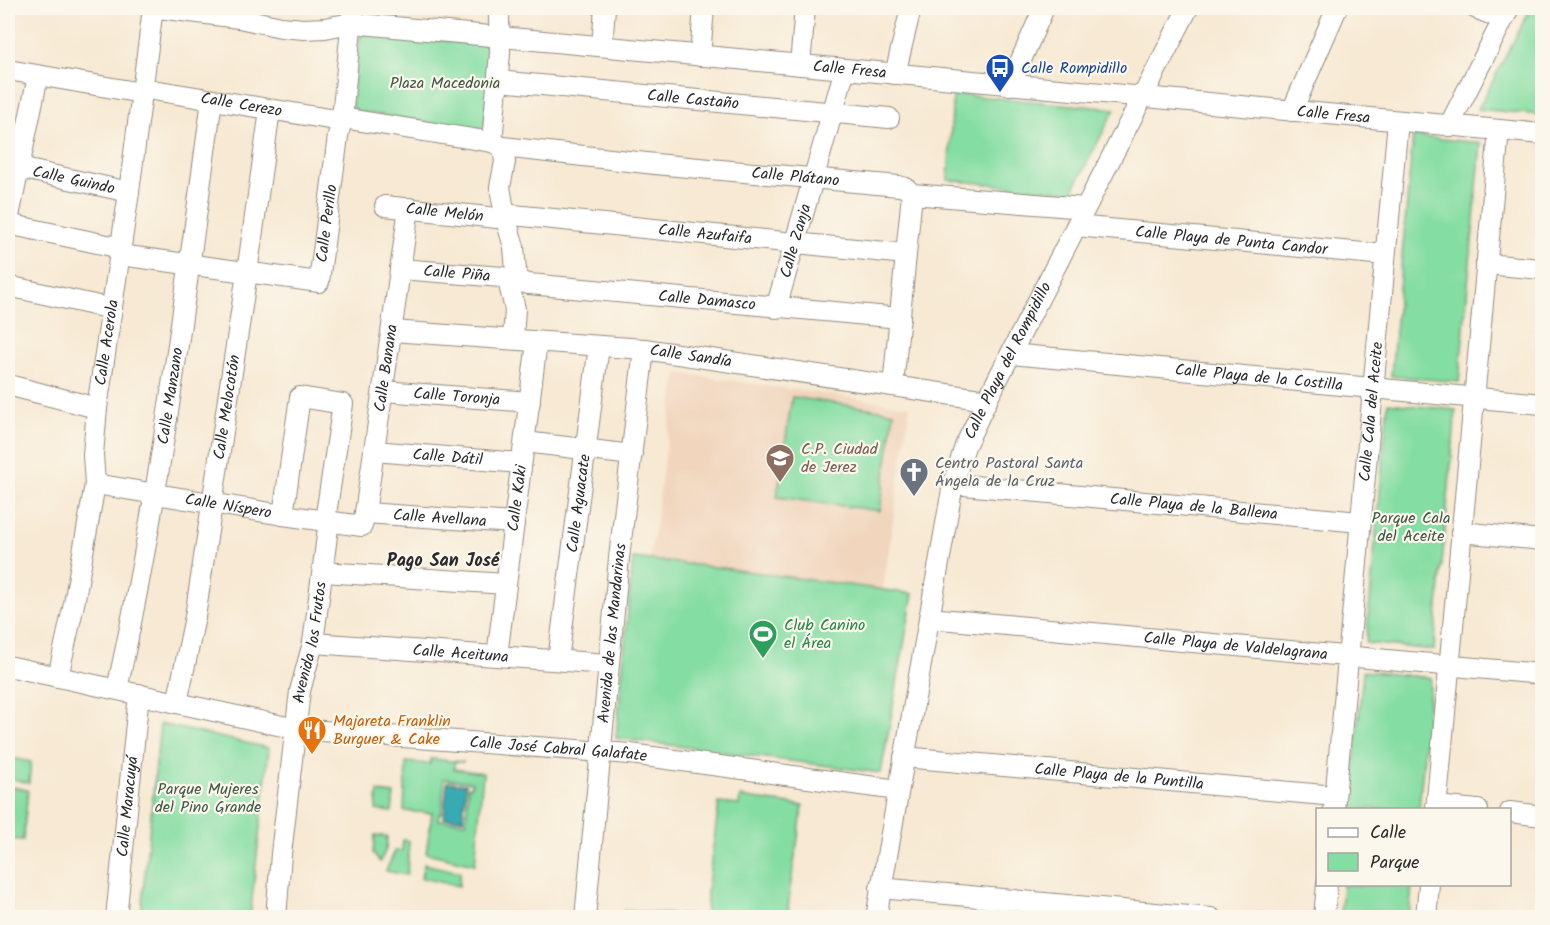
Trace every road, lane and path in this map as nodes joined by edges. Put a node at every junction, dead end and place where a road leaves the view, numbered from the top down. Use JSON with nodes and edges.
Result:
{"nodes":[{"id":1,"x":153,"y":8,"type":"edge"},
{"id":2,"x":158,"y":8,"type":"edge"},
{"id":3,"x":500,"y":8,"type":"edge"},
{"id":4,"x":605,"y":8,"type":"edge"},
{"id":5,"x":704,"y":8,"type":"edge"},
{"id":6,"x":805,"y":8,"type":"edge"},
{"id":7,"x":911,"y":8,"type":"edge"},
{"id":8,"x":1044,"y":8,"type":"edge"},
{"id":9,"x":1188,"y":8,"type":"edge"},
{"id":10,"x":1337,"y":8,"type":"edge"},
{"id":11,"x":1475,"y":8,"type":"edge"},
{"id":12,"x":241,"y":13,"type":"edge"},
{"id":13,"x":1506,"y":13,"type":"edge"},
{"id":14,"x":352,"y":15,"type":"edge"},
{"id":15,"x":500,"y":36,"type":"junction"},
{"id":16,"x":602,"y":46,"type":"junction"},
{"id":17,"x":700,"y":56,"type":"junction"},
{"id":18,"x":800,"y":65,"type":"junction"},
{"id":19,"x":845,"y":69,"type":"junction"},
{"id":20,"x":8,"y":70,"type":"edge"},
{"id":21,"x":894,"y":74,"type":"junction"},
{"id":22,"x":38,"y":76,"type":"junction"},
{"id":23,"x":498,"y":81,"type":"junction"},
{"id":24,"x":1010,"y":85,"type":"junction"},
{"id":25,"x":142,"y":90,"type":"junction"},
{"id":26,"x":1142,"y":98,"type":"junction"},
{"id":27,"x":212,"y":100,"type":"junction"},
{"id":28,"x":270,"y":110,"type":"junction"},
{"id":29,"x":1292,"y":111,"type":"junction"},
{"id":30,"x":833,"y":113,"type":"junction"},
{"id":31,"x":342,"y":118,"type":"junction"},
{"id":32,"x":889,"y":118,"type":"dead end"},
{"id":33,"x":1398,"y":121,"type":"junction"},
{"id":34,"x":1449,"y":126,"type":"junction"},
{"id":35,"x":1499,"y":130,"type":"junction"},
{"id":36,"x":1542,"y":134,"type":"edge"},
{"id":37,"x":498,"y":145,"type":"junction"},
{"id":38,"x":19,"y":168,"type":"junction"},
{"id":39,"x":813,"y":177,"type":"junction"},
{"id":40,"x":129,"y":192,"type":"junction"},
{"id":41,"x":912,"y":194,"type":"junction"},
{"id":42,"x":385,"y":206,"type":"dead end"},
{"id":43,"x":409,"y":208,"type":"junction"},
{"id":44,"x":1086,"y":208,"type":"junction"},
{"id":45,"x":505,"y":216,"type":"junction"},
{"id":46,"x":8,"y":222,"type":"edge"},
{"id":47,"x":1076,"y":226,"type":"junction"},
{"id":48,"x":794,"y":242,"type":"junction"},
{"id":49,"x":120,"y":252,"type":"junction"},
{"id":50,"x":906,"y":254,"type":"junction"},
{"id":51,"x":1385,"y":255,"type":"junction"},
{"id":52,"x":189,"y":264,"type":"junction"},
{"id":53,"x":1486,"y":264,"type":"junction"},
{"id":54,"x":400,"y":269,"type":"junction"},
{"id":55,"x":1542,"y":269,"type":"edge"},
{"id":56,"x":247,"y":273,"type":"junction"},
{"id":57,"x":513,"y":280,"type":"junction"},
{"id":58,"x":8,"y":286,"type":"edge"},
{"id":59,"x":776,"y":308,"type":"junction"},
{"id":60,"x":112,"y":309,"type":"junction"},
{"id":61,"x":900,"y":318,"type":"junction"},
{"id":62,"x":392,"y":331,"type":"junction"},
{"id":63,"x":513,"y":339,"type":"junction"},
{"id":64,"x":537,"y":342,"type":"junction"},
{"id":65,"x":599,"y":346,"type":"junction"},
{"id":66,"x":644,"y":349,"type":"junction"},
{"id":67,"x":1011,"y":354,"type":"junction"},
{"id":68,"x":8,"y":385,"type":"edge"},
{"id":69,"x":893,"y":386,"type":"junction"},
{"id":70,"x":1373,"y":388,"type":"junction"},
{"id":71,"x":383,"y":391,"type":"junction"},
{"id":72,"x":1474,"y":398,"type":"junction"},
{"id":73,"x":987,"y":400,"type":"junction"},
{"id":74,"x":530,"y":402,"type":"junction"},
{"id":75,"x":1542,"y":404,"type":"edge"},
{"id":76,"x":97,"y":408,"type":"junction"},
{"id":77,"x":525,"y":442,"type":"junction"},
{"id":78,"x":586,"y":449,"type":"junction"},
{"id":79,"x":374,"y":451,"type":"junction"},
{"id":80,"x":632,"y":455,"type":"junction"},
{"id":81,"x":522,"y":463,"type":"junction"},
{"id":82,"x":96,"y":484,"type":"junction"},
{"id":83,"x":953,"y":484,"type":"junction"},
{"id":84,"x":154,"y":493,"type":"junction"},
{"id":85,"x":213,"y":503,"type":"junction"},
{"id":86,"x":283,"y":515,"type":"junction"},
{"id":87,"x":364,"y":520,"type":"junction"},
{"id":88,"x":327,"y":522,"type":"junction"},
{"id":89,"x":1360,"y":522,"type":"junction"},
{"id":90,"x":514,"y":523,"type":"junction"},
{"id":91,"x":1461,"y":532,"type":"junction"},
{"id":92,"x":1542,"y":540,"type":"edge"},
{"id":93,"x":323,"y":572,"type":"junction"},
{"id":94,"x":506,"y":584,"type":"junction"},
{"id":95,"x":929,"y":618,"type":"junction"},
{"id":96,"x":314,"y":643,"type":"junction"},
{"id":97,"x":497,"y":656,"type":"junction"},
{"id":98,"x":1348,"y":656,"type":"junction"},
{"id":99,"x":558,"y":660,"type":"junction"},
{"id":100,"x":608,"y":664,"type":"junction"},
{"id":101,"x":1449,"y":665,"type":"junction"},
{"id":102,"x":8,"y":666,"type":"edge"},
{"id":103,"x":1542,"y":674,"type":"edge"},
{"id":104,"x":58,"y":677,"type":"junction"},
{"id":105,"x":117,"y":689,"type":"junction"},
{"id":106,"x":139,"y":694,"type":"junction"},
{"id":107,"x":177,"y":703,"type":"junction"},
{"id":108,"x":296,"y":729,"type":"junction"},
{"id":109,"x":600,"y":752,"type":"junction"},
{"id":110,"x":904,"y":757,"type":"junction"},
{"id":111,"x":898,"y":790,"type":"junction"},
{"id":112,"x":1334,"y":803,"type":"edge"},
{"id":113,"x":1436,"y":808,"type":"edge"},
{"id":114,"x":1511,"y":812,"type":"edge"},
{"id":115,"x":1542,"y":816,"type":"edge"},
{"id":116,"x":1327,"y":886,"type":"edge"},
{"id":117,"x":1429,"y":886,"type":"edge"},
{"id":118,"x":880,"y":888,"type":"junction"},
{"id":119,"x":116,"y":918,"type":"edge"},
{"id":120,"x":276,"y":918,"type":"edge"},
{"id":121,"x":585,"y":918,"type":"edge"},
{"id":122,"x":876,"y":918,"type":"edge"},
{"id":123,"x":1210,"y":918,"type":"edge"},
{"id":124,"x":1324,"y":918,"type":"edge"},
{"id":125,"x":1426,"y":918,"type":"edge"}],
"edges":[{"from":1,"to":25,"type":"street","name":"Calle Acerola"},
{"from":2,"to":12,"type":"street","name":"Calle Fresa"},
{"from":3,"to":15,"type":"street"},
{"from":4,"to":16,"type":"street"},
{"from":5,"to":17,"type":"street"},
{"from":6,"to":18,"type":"street"},
{"from":7,"to":21,"type":"street"},
{"from":8,"to":24,"type":"street"},
{"from":9,"to":26,"type":"street","name":"Calle Playa del Rompidillo"},
{"from":10,"to":29,"type":"street"},
{"from":11,"to":13,"type":"street"},
{"from":12,"to":14,"type":"street","name":"Calle Fresa"},
{"from":13,"to":34,"type":"street"},
{"from":14,"to":15,"type":"street","name":"Calle Fresa"},
{"from":14,"to":31,"type":"street"},
{"from":15,"to":16,"type":"street","name":"Calle Fresa"},
{"from":15,"to":23,"type":"street"},
{"from":16,"to":17,"type":"street","name":"Calle Fresa"},
{"from":17,"to":18,"type":"street","name":"Calle Fresa"},
{"from":18,"to":19,"type":"street","name":"Calle Fresa"},
{"from":19,"to":21,"type":"street","name":"Calle Fresa"},
{"from":19,"to":30,"type":"street","name":"Calle Zanja"},
{"from":20,"to":22,"type":"street","name":"Calle Cerezo"},
{"from":21,"to":24,"type":"street","name":"Calle Fresa"},
{"from":22,"to":25,"type":"street","name":"Calle Cerezo"},
{"from":22,"to":38,"type":"street"},
{"from":23,"to":30,"type":"street","name":"Calle Castaño"},
{"from":23,"to":37,"type":"street"},
{"from":24,"to":26,"type":"street","name":"Calle Fresa"},
{"from":25,"to":27,"type":"street","name":"Calle Cerezo"},
{"from":25,"to":40,"type":"street","name":"Calle Acerola"},
{"from":26,"to":29,"type":"street","name":"Calle Fresa"},
{"from":26,"to":44,"type":"street","name":"Calle Playa del Rompidillo"},
{"from":27,"to":28,"type":"street","name":"Calle Cerezo"},
{"from":27,"to":52,"type":"street","name":"Calle Manzano"},
{"from":28,"to":31,"type":"street","name":"Calle Cerezo"},
{"from":28,"to":56,"type":"street","name":"Calle Melocotón"},
{"from":29,"to":33,"type":"street","name":"Calle Fresa"},
{"from":30,"to":32,"type":"street","name":"Calle Castaño"},
{"from":30,"to":39,"type":"street","name":"Calle Zanja"},
{"from":31,"to":37,"type":"street"},
{"from":31,"to":56,"type":"street","name":"Calle Perillo"},
{"from":33,"to":34,"type":"street","name":"Calle Fresa"},
{"from":33,"to":51,"type":"street","name":"Calle Cala del Aceite"},
{"from":34,"to":35,"type":"street","name":"Calle Fresa"},
{"from":35,"to":36,"type":"street","name":"Calle Fresa"},
{"from":35,"to":53,"type":"street"},
{"from":37,"to":39,"type":"street","name":"Calle Plátano"},
{"from":37,"to":45,"type":"street"},
{"from":38,"to":40,"type":"street","name":"Calle Guindo"},
{"from":38,"to":46,"type":"street"},
{"from":39,"to":41,"type":"street","name":"Calle Plátano"},
{"from":39,"to":48,"type":"street","name":"Calle Zanja"},
{"from":40,"to":49,"type":"street","name":"Calle Acerola"},
{"from":41,"to":44,"type":"street","name":"Calle Plátano"},
{"from":41,"to":50,"type":"street"},
{"from":42,"to":43,"type":"street","name":"Calle Melón"},
{"from":43,"to":45,"type":"street","name":"Calle Melón"},
{"from":43,"to":54,"type":"street","name":"Calle Banana"},
{"from":44,"to":47,"type":"street","name":"Calle Playa del Rompidillo"},
{"from":45,"to":48,"type":"street","name":"Calle Azufaifa"},
{"from":45,"to":57,"type":"street"},
{"from":46,"to":49,"type":"street","name":"Calle Perillo"},
{"from":47,"to":51,"type":"street","name":"Calle Playa de Punta Candor"},
{"from":47,"to":67,"type":"street","name":"Calle Playa del Rompidillo"},
{"from":48,"to":50,"type":"street","name":"Calle Azufaifa"},
{"from":48,"to":59,"type":"street","name":"Calle Zanja"},
{"from":49,"to":52,"type":"street","name":"Calle Perillo"},
{"from":49,"to":60,"type":"street","name":"Calle Acerola"},
{"from":50,"to":61,"type":"street"},
{"from":51,"to":70,"type":"street","name":"Calle Cala del Aceite"},
{"from":52,"to":56,"type":"street","name":"Calle Perillo"},
{"from":52,"to":84,"type":"street","name":"Calle Manzano"},
{"from":53,"to":55,"type":"street"},
{"from":53,"to":72,"type":"street"},
{"from":54,"to":57,"type":"street","name":"Calle Piña"},
{"from":54,"to":62,"type":"street","name":"Calle Banana"},
{"from":56,"to":85,"type":"street","name":"Calle Melocotón"},
{"from":57,"to":59,"type":"street","name":"Calle Damasco"},
{"from":57,"to":63,"type":"street"},
{"from":58,"to":60,"type":"street"},
{"from":59,"to":61,"type":"street","name":"Calle Damasco"},
{"from":60,"to":76,"type":"street","name":"Calle Acerola"},
{"from":61,"to":69,"type":"street"},
{"from":62,"to":63,"type":"street","name":"Calle Sandía"},
{"from":62,"to":71,"type":"street","name":"Calle Banana"},
{"from":63,"to":64,"type":"street","name":"Calle Sandía"},
{"from":64,"to":65,"type":"street","name":"Calle Sandía"},
{"from":64,"to":74,"type":"street","name":"Calle Kaki"},
{"from":65,"to":66,"type":"street","name":"Calle Sandía"},
{"from":65,"to":78,"type":"street","name":"Calle Aguacate"},
{"from":66,"to":69,"type":"street","name":"Calle Sandía"},
{"from":66,"to":80,"type":"street","name":"Avenida de las Mandarinas"},
{"from":67,"to":70,"type":"street","name":"Calle Playa de la Costilla"},
{"from":67,"to":73,"type":"street","name":"Calle Playa del Rompidillo"},
{"from":68,"to":76,"type":"street"},
{"from":69,"to":73,"type":"street","name":"Calle Sandía"},
{"from":70,"to":72,"type":"street","name":"Calle Playa de la Costilla"},
{"from":70,"to":89,"type":"street","name":"Calle Cala del Aceite"},
{"from":71,"to":74,"type":"street","name":"Calle Toronja"},
{"from":71,"to":79,"type":"street","name":"Calle Banana"},
{"from":72,"to":75,"type":"street","name":"Calle Playa de la Costilla"},
{"from":72,"to":91,"type":"street"},
{"from":73,"to":83,"type":"street","name":"Calle Playa del Rompidillo"},
{"from":74,"to":77,"type":"street","name":"Calle Kaki"},
{"from":76,"to":82,"type":"street","name":"Calle Acerola"},
{"from":77,"to":78,"type":"street"},
{"from":77,"to":81,"type":"street","name":"Calle Kaki"},
{"from":78,"to":80,"type":"street"},
{"from":78,"to":99,"type":"street","name":"Calle Aguacate"},
{"from":79,"to":81,"type":"street","name":"Calle Dátil"},
{"from":79,"to":87,"type":"street","name":"Calle Banana"},
{"from":80,"to":100,"type":"street","name":"Avenida de las Mandarinas"},
{"from":81,"to":90,"type":"street","name":"Calle Kaki"},
{"from":82,"to":84,"type":"street","name":"Calle Níspero"},
{"from":82,"to":104,"type":"street","name":"Calle Acerola"},
{"from":83,"to":89,"type":"street","name":"Calle Playa de la Ballena"},
{"from":83,"to":95,"type":"street","name":"Calle Playa del Rompidillo"},
{"from":84,"to":85,"type":"street","name":"Calle Níspero"},
{"from":84,"to":105,"type":"street","name":"Calle Manzano"},
{"from":85,"to":86,"type":"street","name":"Calle Níspero"},
{"from":85,"to":107,"type":"street","name":"Calle Melocotón"},
{"from":86,"to":88,"type":"street","name":"Calle Níspero"},
{"from":86,"to":88,"type":"street","name":"Avenida los Frutos"},
{"from":87,"to":88,"type":"street","name":"Calle Níspero"},
{"from":87,"to":90,"type":"street","name":"Calle Avellana"},
{"from":88,"to":93,"type":"street","name":"Avenida los Frutos"},
{"from":89,"to":98,"type":"street","name":"Calle Cala del Aceite"},
{"from":90,"to":94,"type":"street","name":"Calle Kaki"},
{"from":91,"to":92,"type":"street"},
{"from":91,"to":101,"type":"street"},
{"from":93,"to":94,"type":"street"},
{"from":93,"to":96,"type":"street","name":"Avenida los Frutos"},
{"from":94,"to":97,"type":"street","name":"Calle Kaki"},
{"from":95,"to":98,"type":"street","name":"Calle Playa de Valdelagrana"},
{"from":95,"to":110,"type":"street","name":"Calle Playa del Rompidillo"},
{"from":96,"to":97,"type":"street","name":"Calle Aceituna"},
{"from":96,"to":108,"type":"street","name":"Avenida los Frutos"},
{"from":97,"to":99,"type":"street","name":"Calle Aceituna"},
{"from":98,"to":101,"type":"street","name":"Calle Playa de Valdelagrana"},
{"from":98,"to":112,"type":"street","name":"Calle Cala del Aceite"},
{"from":99,"to":100,"type":"street","name":"Calle Aceituna"},
{"from":100,"to":109,"type":"street","name":"Avenida de las Mandarinas"},
{"from":101,"to":103,"type":"street","name":"Calle Playa de Valdelagrana"},
{"from":101,"to":113,"type":"street"},
{"from":102,"to":104,"type":"street","name":"Calle José Cabral Galafate"},
{"from":104,"to":105,"type":"street","name":"Calle José Cabral Galafate"},
{"from":105,"to":106,"type":"street","name":"Calle José Cabral Galafate"},
{"from":106,"to":107,"type":"street","name":"Calle José Cabral Galafate"},
{"from":106,"to":119,"type":"street","name":"Calle Maracuyá"},
{"from":107,"to":108,"type":"street","name":"Calle José Cabral Galafate"},
{"from":108,"to":109,"type":"street","name":"Calle José Cabral Galafate"},
{"from":108,"to":120,"type":"street","name":"Avenida los Frutos"},
{"from":109,"to":111,"type":"street","name":"Calle José Cabral Galafate"},
{"from":109,"to":121,"type":"street","name":"Avenida de las Mandarinas"},
{"from":110,"to":111,"type":"street","name":"Calle Playa del Rompidillo"},
{"from":110,"to":112,"type":"street","name":"Calle Playa de la Puntilla"},
{"from":111,"to":118,"type":"street","name":"Calle Playa del Rompidillo"},
{"from":114,"to":115,"type":"street"},
{"from":116,"to":124,"type":"street"},
{"from":117,"to":125,"type":"street"},
{"from":118,"to":122,"type":"street","name":"Calle Playa del Rompidillo"},
{"from":118,"to":123,"type":"street"}]}
